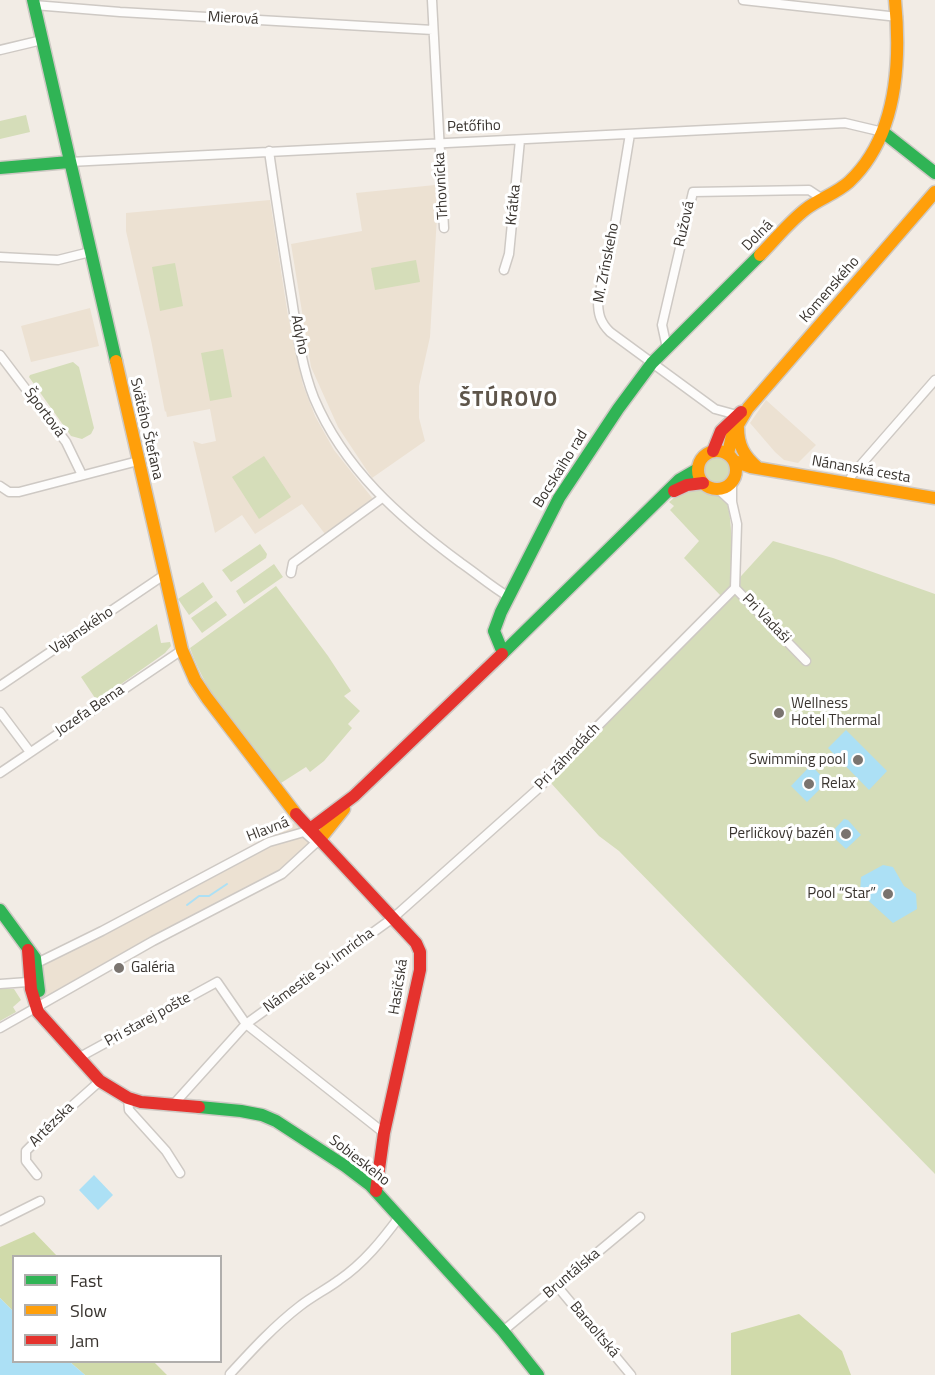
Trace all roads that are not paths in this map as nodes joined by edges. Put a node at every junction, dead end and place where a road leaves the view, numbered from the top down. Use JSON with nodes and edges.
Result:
{"nodes":[{"id":1,"x":432,"y":0,"type":"edge"},
{"id":2,"x":742,"y":0,"type":"edge"},
{"id":3,"x":895,"y":0,"type":"edge"},
{"id":4,"x":34,"y":2,"type":"edge"},
{"id":5,"x":898,"y":17,"type":"junction"},
{"id":6,"x":433,"y":30,"type":"junction"},
{"id":7,"x":42,"y":40,"type":"junction"},
{"id":8,"x":0,"y":50,"type":"edge"},
{"id":9,"x":883,"y":132,"type":"junction"},
{"id":10,"x":630,"y":134,"type":"junction"},
{"id":11,"x":520,"y":140,"type":"junction"},
{"id":12,"x":440,"y":143,"type":"junction"},
{"id":13,"x":269,"y":151,"type":"junction"},
{"id":14,"x":69,"y":162,"type":"junction"},
{"id":15,"x":0,"y":168,"type":"edge"},
{"id":16,"x":935,"y":173,"type":"edge"},
{"id":17,"x":935,"y":192,"type":"edge"},
{"id":18,"x":821,"y":198,"type":"junction"},
{"id":19,"x":444,"y":228,"type":"dead end"},
{"id":20,"x":90,"y":252,"type":"junction"},
{"id":21,"x":0,"y":257,"type":"edge"},
{"id":22,"x":504,"y":270,"type":"dead end"},
{"id":23,"x":667,"y":348,"type":"junction"},
{"id":24,"x":0,"y":355,"type":"edge"},
{"id":25,"x":652,"y":363,"type":"junction"},
{"id":26,"x":935,"y":380,"type":"edge"},
{"id":27,"x":715,"y":409,"type":"junction"},
{"id":28,"x":741,"y":416,"type":"junction"},
{"id":29,"x":721,"y":431,"type":"junction"},
{"id":30,"x":712,"y":451,"type":"junction"},
{"id":31,"x":731,"y":457,"type":"junction"},
{"id":32,"x":138,"y":461,"type":"junction"},
{"id":33,"x":759,"y":468,"type":"junction"},
{"id":34,"x":698,"y":470,"type":"junction"},
{"id":35,"x":782,"y":472,"type":"junction"},
{"id":36,"x":82,"y":475,"type":"junction"},
{"id":37,"x":733,"y":480,"type":"junction"},
{"id":38,"x":703,"y":483,"type":"junction"},
{"id":39,"x":848,"y":484,"type":"junction"},
{"id":40,"x":0,"y":486,"type":"edge"},
{"id":41,"x":718,"y":489,"type":"junction"},
{"id":42,"x":382,"y":498,"type":"junction"},
{"id":43,"x":935,"y":498,"type":"edge"},
{"id":44,"x":660,"y":500,"type":"junction"},
{"id":45,"x":732,"y":502,"type":"junction"},
{"id":46,"x":291,"y":573,"type":"dead end"},
{"id":47,"x":164,"y":575,"type":"junction"},
{"id":48,"x":735,"y":588,"type":"junction"},
{"id":49,"x":509,"y":597,"type":"junction"},
{"id":50,"x":182,"y":650,"type":"junction"},
{"id":51,"x":503,"y":653,"type":"junction"},
{"id":52,"x":806,"y":661,"type":"dead end"},
{"id":53,"x":0,"y":686,"type":"edge"},
{"id":54,"x":0,"y":712,"type":"edge"},
{"id":55,"x":30,"y":752,"type":"junction"},
{"id":56,"x":0,"y":773,"type":"edge"},
{"id":57,"x":354,"y":796,"type":"junction"},
{"id":58,"x":307,"y":830,"type":"junction"},
{"id":59,"x":318,"y":842,"type":"junction"},
{"id":60,"x":0,"y":910,"type":"edge"},
{"id":61,"x":393,"y":918,"type":"junction"},
{"id":62,"x":28,"y":950,"type":"junction"},
{"id":63,"x":37,"y":963,"type":"junction"},
{"id":64,"x":28,"y":982,"type":"dead end"},
{"id":65,"x":0,"y":984,"type":"edge"},
{"id":66,"x":37,"y":1007,"type":"junction"},
{"id":67,"x":246,"y":1024,"type":"junction"},
{"id":68,"x":0,"y":1028,"type":"edge"},
{"id":69,"x":78,"y":1058,"type":"junction"},
{"id":70,"x":100,"y":1081,"type":"junction"},
{"id":71,"x":128,"y":1098,"type":"junction"},
{"id":72,"x":173,"y":1105,"type":"junction"},
{"id":73,"x":384,"y":1133,"type":"junction"},
{"id":74,"x":180,"y":1173,"type":"dead end"},
{"id":75,"x":37,"y":1175,"type":"dead end"},
{"id":76,"x":376,"y":1191,"type":"junction"},
{"id":77,"x":40,"y":1201,"type":"dead end"},
{"id":78,"x":400,"y":1215,"type":"junction"},
{"id":79,"x":640,"y":1217,"type":"dead end"},
{"id":80,"x":0,"y":1221,"type":"edge"},
{"id":81,"x":557,"y":1286,"type":"junction"},
{"id":82,"x":503,"y":1331,"type":"junction"},
{"id":83,"x":230,"y":1374,"type":"edge"},
{"id":84,"x":538,"y":1375,"type":"edge"},
{"id":85,"x":631,"y":1375,"type":"edge"}],
"edges":[{"from":1,"to":6,"type":"street","name":"Trhovnícka"},
{"from":2,"to":5,"type":"street"},
{"from":3,"to":5,"type":"street","name":"Dolná"},
{"from":4,"to":6,"type":"street","name":"Mierová"},
{"from":4,"to":7,"type":"street","name":"Svätého Štefana"},
{"from":5,"to":9,"type":"street","name":"Dolná"},
{"from":6,"to":12,"type":"street","name":"Trhovnícka"},
{"from":7,"to":8,"type":"street"},
{"from":7,"to":14,"type":"street","name":"Svätého Štefana"},
{"from":9,"to":10,"type":"street","name":"Petőfiho"},
{"from":9,"to":16,"type":"street","name":"Petőfiho"},
{"from":9,"to":18,"type":"street","name":"Dolná"},
{"from":10,"to":11,"type":"street","name":"Petőfiho"},
{"from":10,"to":25,"type":"street","name":"M. Zrínskeho"},
{"from":11,"to":12,"type":"street","name":"Petőfiho"},
{"from":11,"to":22,"type":"street","name":"Krátka"},
{"from":12,"to":13,"type":"street","name":"Petőfiho"},
{"from":12,"to":19,"type":"street","name":"Trhovnícka"},
{"from":13,"to":14,"type":"street","name":"Petőfiho"},
{"from":13,"to":42,"type":"street","name":"Adyho"},
{"from":14,"to":15,"type":"street","name":"Petőfiho"},
{"from":14,"to":20,"type":"street","name":"Svätého Štefana"},
{"from":17,"to":28,"type":"street","name":"Komenského"},
{"from":18,"to":23,"type":"street","name":"Dolná"},
{"from":18,"to":23,"type":"street","name":"Ružová"},
{"from":20,"to":21,"type":"street"},
{"from":20,"to":32,"type":"street","name":"Svätého Štefana"},
{"from":23,"to":25,"type":"street","name":"Dolná"},
{"from":24,"to":36,"type":"street","name":"Športová"},
{"from":25,"to":27,"type":"street","name":"M. Zrínskeho"},
{"from":25,"to":49,"type":"street","name":"Bocskaiho rad"},
{"from":26,"to":39,"type":"street"},
{"from":27,"to":28,"type":"street"},
{"from":27,"to":29,"type":"street"},
{"from":28,"to":29,"type":"street","name":"Komenského"},
{"from":28,"to":31,"type":"street"},
{"from":28,"to":33,"type":"street"},
{"from":29,"to":30,"type":"street"},
{"from":30,"to":31,"type":"street"},
{"from":30,"to":34,"type":"street"},
{"from":31,"to":33,"type":"street","name":"Nánanská cesta"},
{"from":31,"to":37,"type":"street"},
{"from":32,"to":36,"type":"street"},
{"from":32,"to":47,"type":"street","name":"Svätého Štefana"},
{"from":33,"to":35,"type":"street","name":"Nánanská cesta"},
{"from":34,"to":38,"type":"street"},
{"from":34,"to":44,"type":"street","name":"Hlavná"},
{"from":35,"to":37,"type":"street"},
{"from":35,"to":39,"type":"street","name":"Nánanská cesta"},
{"from":36,"to":40,"type":"street"},
{"from":37,"to":41,"type":"street"},
{"from":37,"to":45,"type":"street","name":"Pri Vadaši"},
{"from":38,"to":41,"type":"street"},
{"from":38,"to":44,"type":"street","name":"Hlavná"},
{"from":39,"to":43,"type":"street","name":"Nánanská cesta"},
{"from":41,"to":45,"type":"street"},
{"from":42,"to":46,"type":"street"},
{"from":42,"to":49,"type":"street","name":"Adyho"},
{"from":44,"to":51,"type":"street","name":"Hlavná"},
{"from":45,"to":48,"type":"street","name":"Pri Vadaši"},
{"from":47,"to":50,"type":"street","name":"Svätého Štefana"},
{"from":47,"to":53,"type":"street","name":"Vajanského"},
{"from":48,"to":52,"type":"street","name":"Pri Vadaši"},
{"from":48,"to":61,"type":"street","name":"Pri záhradách"},
{"from":49,"to":51,"type":"street"},
{"from":50,"to":55,"type":"street","name":"Jozefa Bema"},
{"from":50,"to":58,"type":"street","name":"Svätého Štefana"},
{"from":51,"to":57,"type":"street","name":"Hlavná"},
{"from":54,"to":55,"type":"street"},
{"from":55,"to":56,"type":"street","name":"Jozefa Bema"},
{"from":57,"to":58,"type":"street","name":"Hlavná"},
{"from":57,"to":59,"type":"street","name":"Hlavná"},
{"from":58,"to":59,"type":"street","name":"Hasičská"},
{"from":58,"to":63,"type":"street","name":"Hlavná"},
{"from":59,"to":61,"type":"street","name":"Hasičská"},
{"from":59,"to":66,"type":"street","name":"Hlavná"},
{"from":60,"to":62,"type":"street"},
{"from":61,"to":67,"type":"street","name":"Námestie Sv. Imricha"},
{"from":61,"to":73,"type":"street","name":"Hasičská"},
{"from":62,"to":63,"type":"street"},
{"from":62,"to":66,"type":"street","name":"Sobieskeho"},
{"from":63,"to":66,"type":"street"},
{"from":64,"to":65,"type":"street"},
{"from":66,"to":68,"type":"street","name":"Hlavná"},
{"from":66,"to":69,"type":"street","name":"Sobieskeho"},
{"from":67,"to":69,"type":"street","name":"Pri starej pošte"},
{"from":67,"to":72,"type":"street","name":"Námestie Sv. Imricha"},
{"from":67,"to":73,"type":"street","name":"Námestie Sv. Imricha"},
{"from":69,"to":70,"type":"street","name":"Sobieskeho"},
{"from":70,"to":71,"type":"street","name":"Sobieskeho"},
{"from":70,"to":75,"type":"street","name":"Artézska"},
{"from":71,"to":72,"type":"street","name":"Sobieskeho"},
{"from":71,"to":74,"type":"street"},
{"from":72,"to":76,"type":"street","name":"Sobieskeho"},
{"from":73,"to":76,"type":"street","name":"Hasičská"},
{"from":76,"to":78,"type":"street","name":"Sobieskeho"},
{"from":77,"to":80,"type":"street"},
{"from":78,"to":82,"type":"street","name":"Sobieskeho"},
{"from":78,"to":83,"type":"street"},
{"from":79,"to":81,"type":"street","name":"Bruntálska"},
{"from":81,"to":82,"type":"street","name":"Bruntálska"},
{"from":81,"to":85,"type":"street","name":"Baraoltská"},
{"from":82,"to":84,"type":"street","name":"Sobieskeho"}]}
